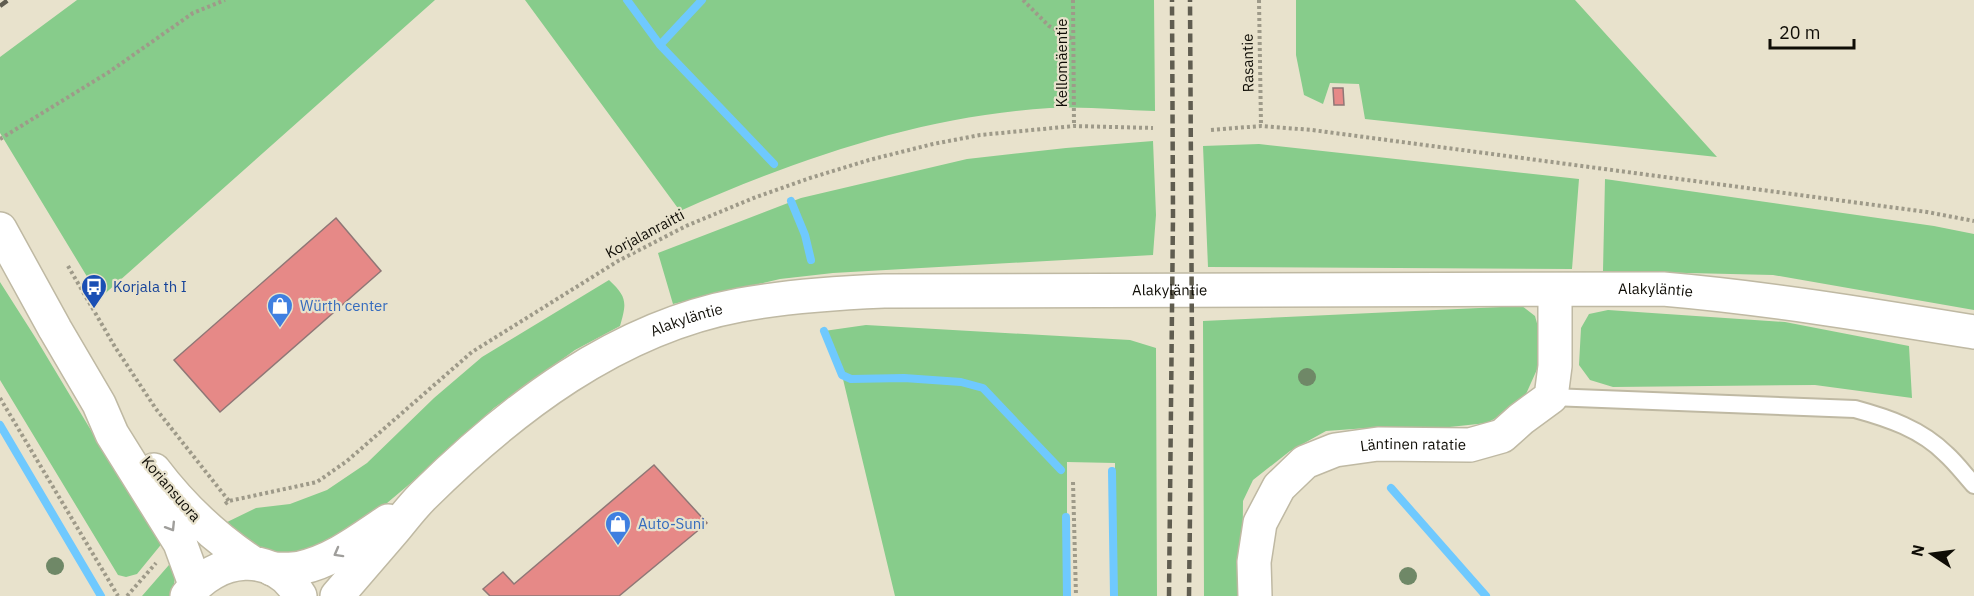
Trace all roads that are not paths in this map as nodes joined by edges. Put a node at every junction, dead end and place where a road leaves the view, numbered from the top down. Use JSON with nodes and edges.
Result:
{"nodes":[{"id":1,"x":0,"y":229,"type":"edge"},
{"id":2,"x":1555,"y":290,"type":"junction"},
{"id":3,"x":1974,"y":332,"type":"edge"},
{"id":4,"x":1551,"y":398,"type":"junction"},
{"id":5,"x":99,"y":404,"type":"junction"},
{"id":6,"x":1974,"y":485,"type":"edge"},
{"id":7,"x":421,"y":497,"type":"junction"},
{"id":8,"x":263,"y":566,"type":"junction"},
{"id":9,"x":191,"y":590,"type":"edge"},
{"id":10,"x":300,"y":596,"type":"edge"},
{"id":11,"x":337,"y":596,"type":"edge"},
{"id":12,"x":1255,"y":596,"type":"edge"}],
"edges":[{"from":1,"to":5,"type":"street","name":"Koriansuora"},
{"from":2,"to":3,"type":"street","name":"Alakyläntie"},
{"from":2,"to":4,"type":"street"},
{"from":2,"to":7,"type":"street","name":"Alakyläntie"},
{"from":4,"to":6,"type":"lane"},
{"from":4,"to":12,"type":"street","name":"Läntinen ratatie"},
{"from":5,"to":8,"type":"street","name":"Koriansuora"},
{"from":5,"to":9,"type":"street","name":"Koriansuora","one_way":true},
{"from":7,"to":8,"type":"street","name":"Alakyläntie","one_way":true},
{"from":7,"to":11,"type":"street","name":"Alakyläntie"},
{"from":8,"to":9,"type":"street","name":"Alakyläntie"},
{"from":8,"to":10,"type":"street","name":"Koriansuora"}]}
